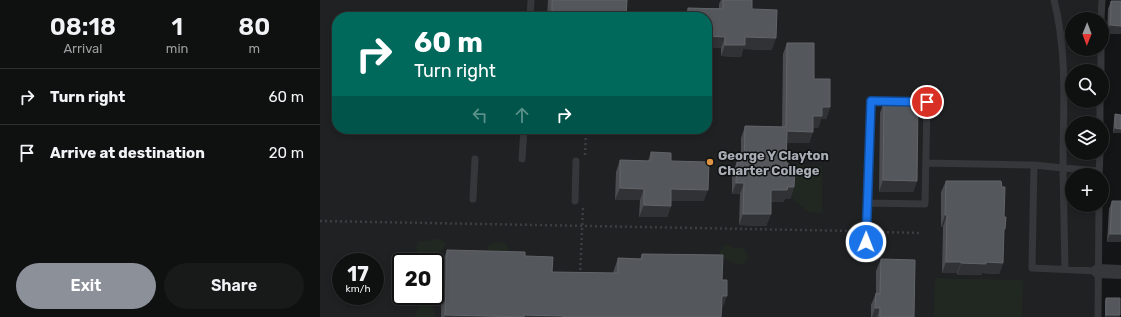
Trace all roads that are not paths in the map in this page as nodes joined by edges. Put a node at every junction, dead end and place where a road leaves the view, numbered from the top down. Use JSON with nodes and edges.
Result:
{"nodes":[{"id":1,"x":531,"y":0,"type":"edge"},
{"id":2,"x":1054,"y":0,"type":"edge"},
{"id":3,"x":1102,"y":0,"type":"edge"},
{"id":4,"x":530,"y":12,"type":"edge"},
{"id":5,"x":1101,"y":12,"type":"edge"},
{"id":6,"x":524,"y":134,"type":"edge"},
{"id":7,"x":475,"y":159,"type":"dead end"},
{"id":8,"x":522,"y":160,"type":"dead end"},
{"id":9,"x":576,"y":161,"type":"dead end"},
{"id":10,"x":926,"y":163,"type":"junction"},
{"id":11,"x":1034,"y":165,"type":"junction"},
{"id":12,"x":1063,"y":168,"type":"junction"},
{"id":13,"x":473,"y":200,"type":"dead end"},
{"id":14,"x":575,"y":201,"type":"dead end"},
{"id":15,"x":867,"y":203,"type":"junction"},
{"id":16,"x":1099,"y":212,"type":"edge"},
{"id":17,"x":866,"y":242,"type":"dead end"},
{"id":18,"x":1065,"y":269,"type":"junction"},
{"id":19,"x":1098,"y":271,"type":"junction"},
{"id":20,"x":1121,"y":272,"type":"edge"},
{"id":21,"x":1098,"y":317,"type":"edge"}],
"edges":[{"from":1,"to":4,"type":"lane"},
{"from":2,"to":12,"type":"lane"},
{"from":3,"to":5,"type":"lane"},
{"from":6,"to":8,"type":"lane"},
{"from":7,"to":13,"type":"lane"},
{"from":9,"to":14,"type":"lane"},
{"from":10,"to":11,"type":"lane"},
{"from":10,"to":15,"type":"lane"},
{"from":10,"to":15,"type":"lane"},
{"from":11,"to":12,"type":"lane"},
{"from":11,"to":18,"type":"lane"},
{"from":12,"to":18,"type":"lane"},
{"from":15,"to":17,"type":"lane"},
{"from":16,"to":19,"type":"lane"},
{"from":18,"to":19,"type":"lane"},
{"from":19,"to":20,"type":"street"},
{"from":19,"to":21,"type":"lane"}]}
